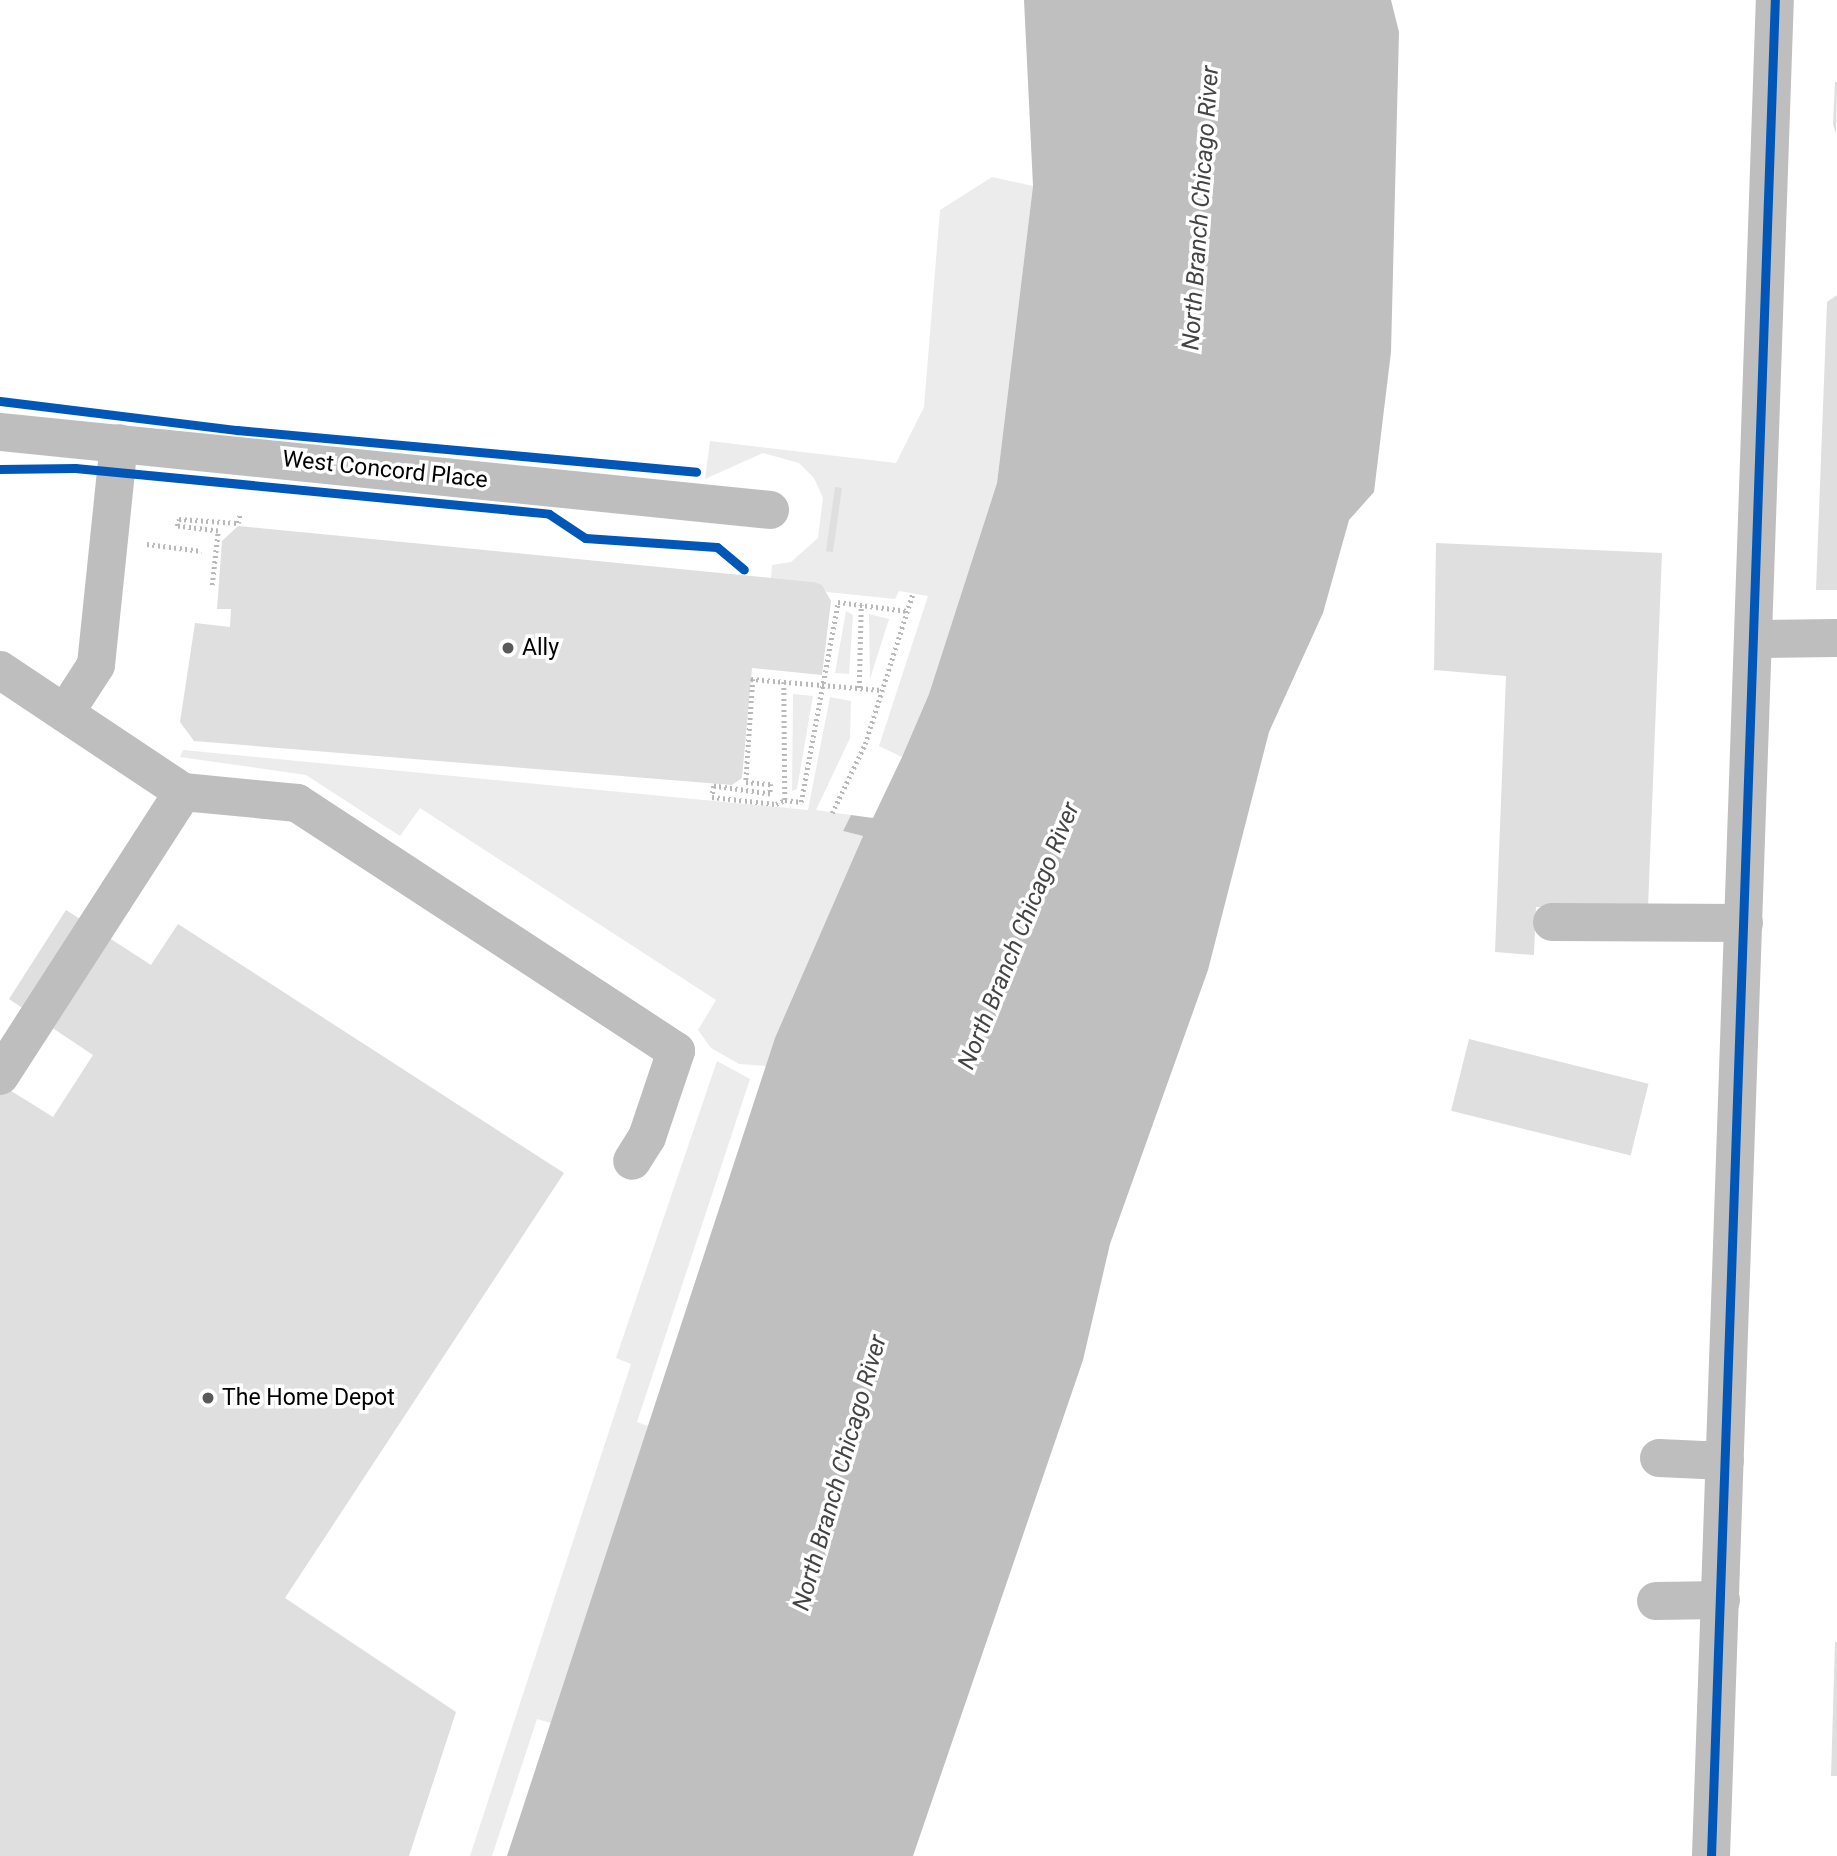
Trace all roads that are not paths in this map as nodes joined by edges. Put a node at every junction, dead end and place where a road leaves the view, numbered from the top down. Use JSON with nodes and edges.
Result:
{"nodes":[{"id":1,"x":1775,"y":0,"type":"edge"},
{"id":2,"x":0,"y":432,"type":"edge"},
{"id":3,"x":119,"y":443,"type":"junction"},
{"id":4,"x":770,"y":510,"type":"dead end"},
{"id":5,"x":1837,"y":638,"type":"edge"},
{"id":6,"x":1756,"y":639,"type":"junction"},
{"id":7,"x":0,"y":670,"type":"edge"},
{"id":8,"x":65,"y":713,"type":"junction"},
{"id":9,"x":183,"y":792,"type":"junction"},
{"id":10,"x":1552,"y":922,"type":"dead end"},
{"id":11,"x":1744,"y":923,"type":"junction"},
{"id":12,"x":3,"y":1066,"type":"edge"},
{"id":13,"x":632,"y":1161,"type":"dead end"},
{"id":14,"x":1659,"y":1458,"type":"dead end"},
{"id":15,"x":1725,"y":1461,"type":"junction"},
{"id":16,"x":1720,"y":1600,"type":"junction"},
{"id":17,"x":1656,"y":1601,"type":"dead end"},
{"id":18,"x":1711,"y":1856,"type":"edge"}],
"edges":[{"from":1,"to":6,"type":"street"},
{"from":2,"to":3,"type":"street","name":"West Concord Place"},
{"from":3,"to":4,"type":"street","name":"West Concord Place"},
{"from":3,"to":8,"type":"street"},
{"from":5,"to":6,"type":"street"},
{"from":6,"to":11,"type":"street"},
{"from":7,"to":8,"type":"street"},
{"from":8,"to":9,"type":"street"},
{"from":9,"to":12,"type":"street"},
{"from":9,"to":13,"type":"street"},
{"from":10,"to":11,"type":"street"},
{"from":11,"to":15,"type":"street"},
{"from":14,"to":15,"type":"street"},
{"from":15,"to":16,"type":"street"},
{"from":16,"to":17,"type":"street"},
{"from":16,"to":18,"type":"street"}]}
